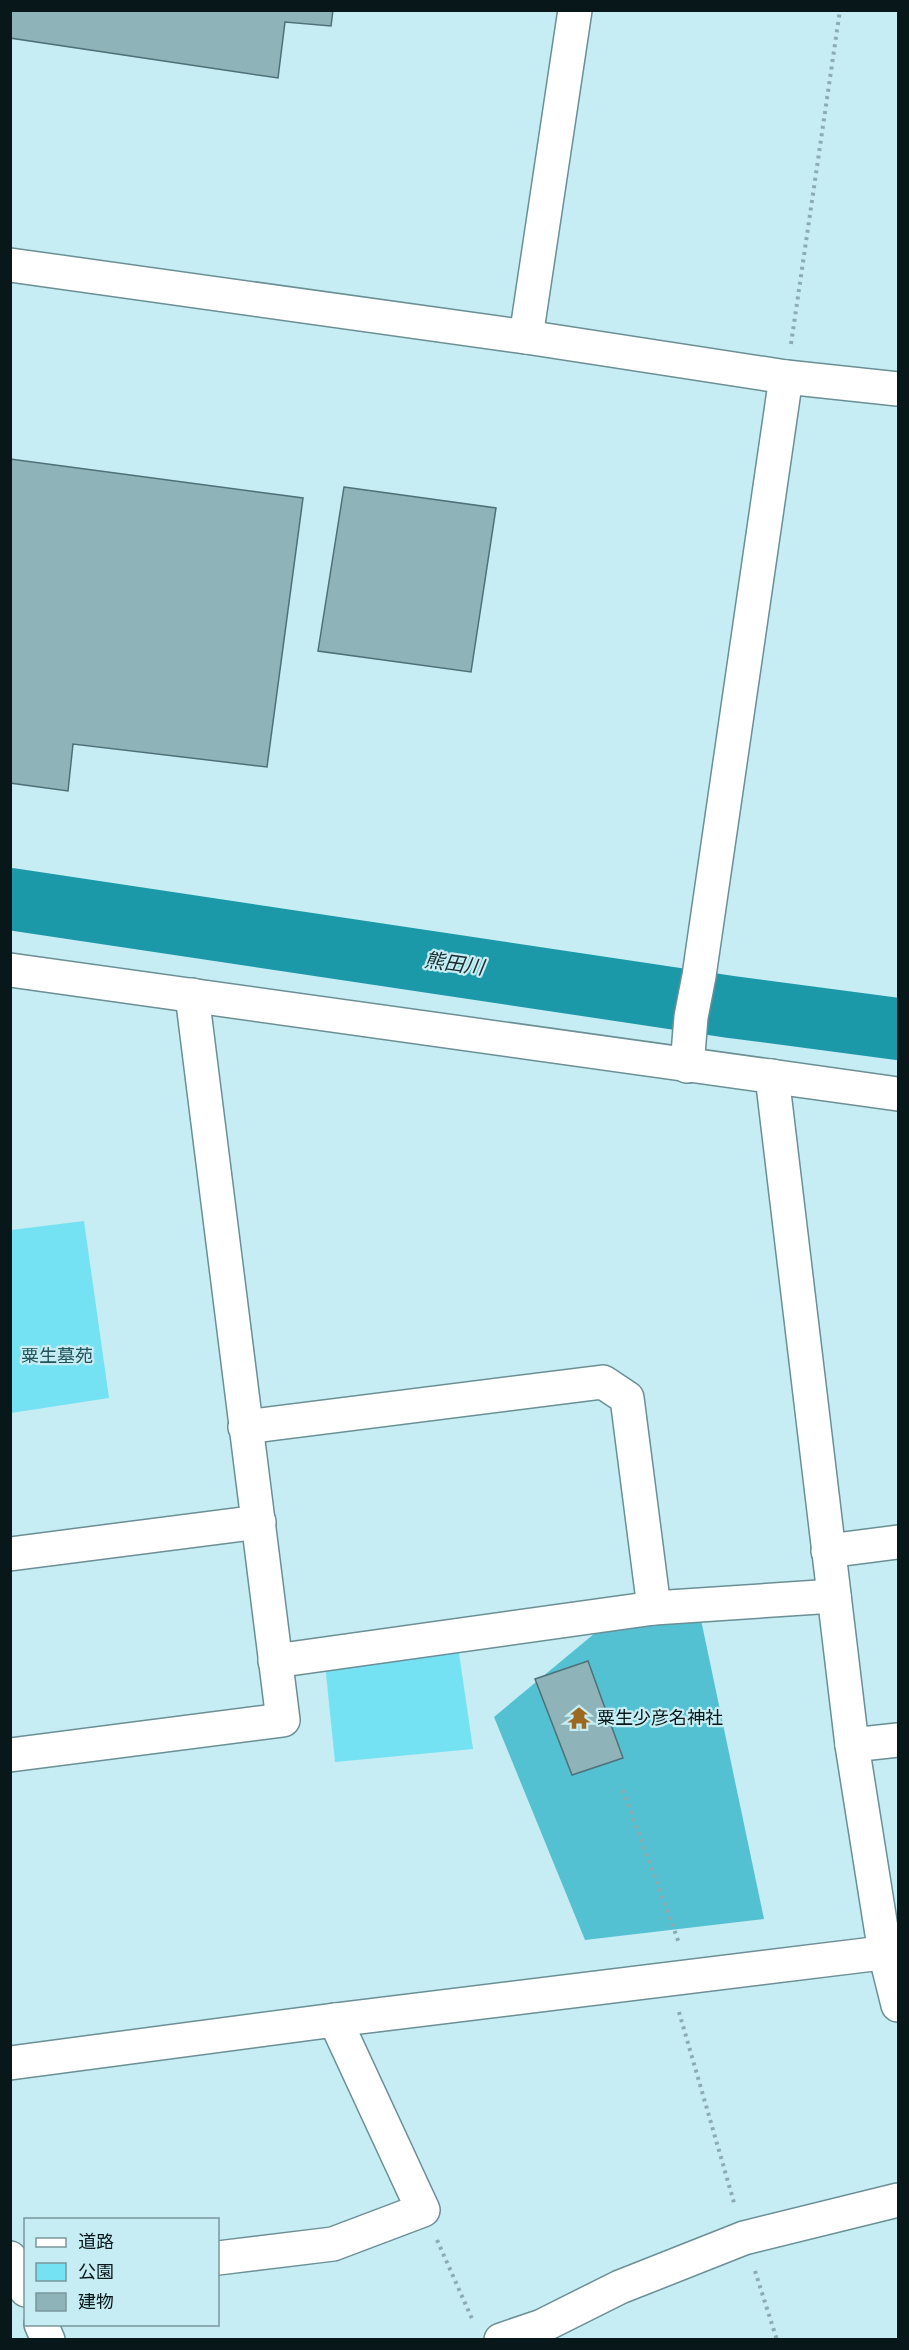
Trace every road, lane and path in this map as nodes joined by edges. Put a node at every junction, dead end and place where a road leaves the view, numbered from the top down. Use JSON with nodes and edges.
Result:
{"nodes":[{"id":1,"x":575,"y":10,"type":"edge"},
{"id":2,"x":840,"y":10,"type":"edge"},
{"id":3,"x":10,"y":266,"type":"edge"},
{"id":4,"x":526,"y":337,"type":"junction"},
{"id":5,"x":786,"y":377,"type":"junction"},
{"id":6,"x":898,"y":389,"type":"edge"},
{"id":7,"x":10,"y":970,"type":"edge"},
{"id":8,"x":192,"y":995,"type":"junction"},
{"id":9,"x":687,"y":1066,"type":"junction"},
{"id":10,"x":772,"y":1076,"type":"junction"},
{"id":11,"x":898,"y":1094,"type":"edge"},
{"id":12,"x":245,"y":1427,"type":"junction"},
{"id":13,"x":259,"y":1522,"type":"junction"},
{"id":14,"x":898,"y":1542,"type":"edge"},
{"id":15,"x":828,"y":1551,"type":"junction"},
{"id":16,"x":10,"y":1554,"type":"edge"},
{"id":17,"x":834,"y":1596,"type":"junction"},
{"id":18,"x":654,"y":1608,"type":"junction"},
{"id":19,"x":275,"y":1661,"type":"junction"},
{"id":20,"x":898,"y":1740,"type":"edge"},
{"id":21,"x":852,"y":1745,"type":"junction"},
{"id":22,"x":10,"y":1755,"type":"edge"},
{"id":23,"x":623,"y":1790,"type":"dead end"},
{"id":24,"x":892,"y":1952,"type":"edge"},
{"id":25,"x":681,"y":1979,"type":"junction"},
{"id":26,"x":898,"y":2005,"type":"edge"},
{"id":27,"x":335,"y":2020,"type":"junction"},
{"id":28,"x":10,"y":2063,"type":"edge"},
{"id":29,"x":898,"y":2200,"type":"edge"},
{"id":30,"x":423,"y":2210,"type":"junction"},
{"id":31,"x":744,"y":2238,"type":"junction"},
{"id":32,"x":219,"y":2258,"type":"edge"},
{"id":33,"x":41,"y":2326,"type":"edge"},
{"id":34,"x":489,"y":2334,"type":"edge"},
{"id":35,"x":48,"y":2340,"type":"edge"},
{"id":36,"x":777,"y":2340,"type":"edge"}],
"edges":[{"from":1,"to":4,"type":"street"},
{"from":2,"to":5,"type":"path"},
{"from":3,"to":4,"type":"street"},
{"from":4,"to":5,"type":"street"},
{"from":5,"to":6,"type":"street"},
{"from":5,"to":9,"type":"street"},
{"from":7,"to":8,"type":"street"},
{"from":8,"to":9,"type":"street"},
{"from":8,"to":12,"type":"street"},
{"from":9,"to":10,"type":"street"},
{"from":10,"to":11,"type":"street"},
{"from":10,"to":15,"type":"street"},
{"from":12,"to":13,"type":"street"},
{"from":12,"to":18,"type":"street"},
{"from":13,"to":16,"type":"street"},
{"from":13,"to":19,"type":"street"},
{"from":14,"to":15,"type":"street"},
{"from":15,"to":17,"type":"street"},
{"from":17,"to":18,"type":"street"},
{"from":17,"to":21,"type":"street"},
{"from":18,"to":19,"type":"street"},
{"from":19,"to":22,"type":"street"},
{"from":20,"to":21,"type":"street"},
{"from":21,"to":24,"type":"street"},
{"from":23,"to":25,"type":"path"},
{"from":24,"to":25,"type":"street"},
{"from":24,"to":26,"type":"street"},
{"from":25,"to":27,"type":"street"},
{"from":25,"to":31,"type":"path"},
{"from":27,"to":28,"type":"street"},
{"from":27,"to":30,"type":"street"},
{"from":29,"to":31,"type":"street"},
{"from":30,"to":32,"type":"street"},
{"from":30,"to":34,"type":"path"},
{"from":31,"to":34,"type":"street"},
{"from":31,"to":36,"type":"path"},
{"from":33,"to":35,"type":"street"}]}
